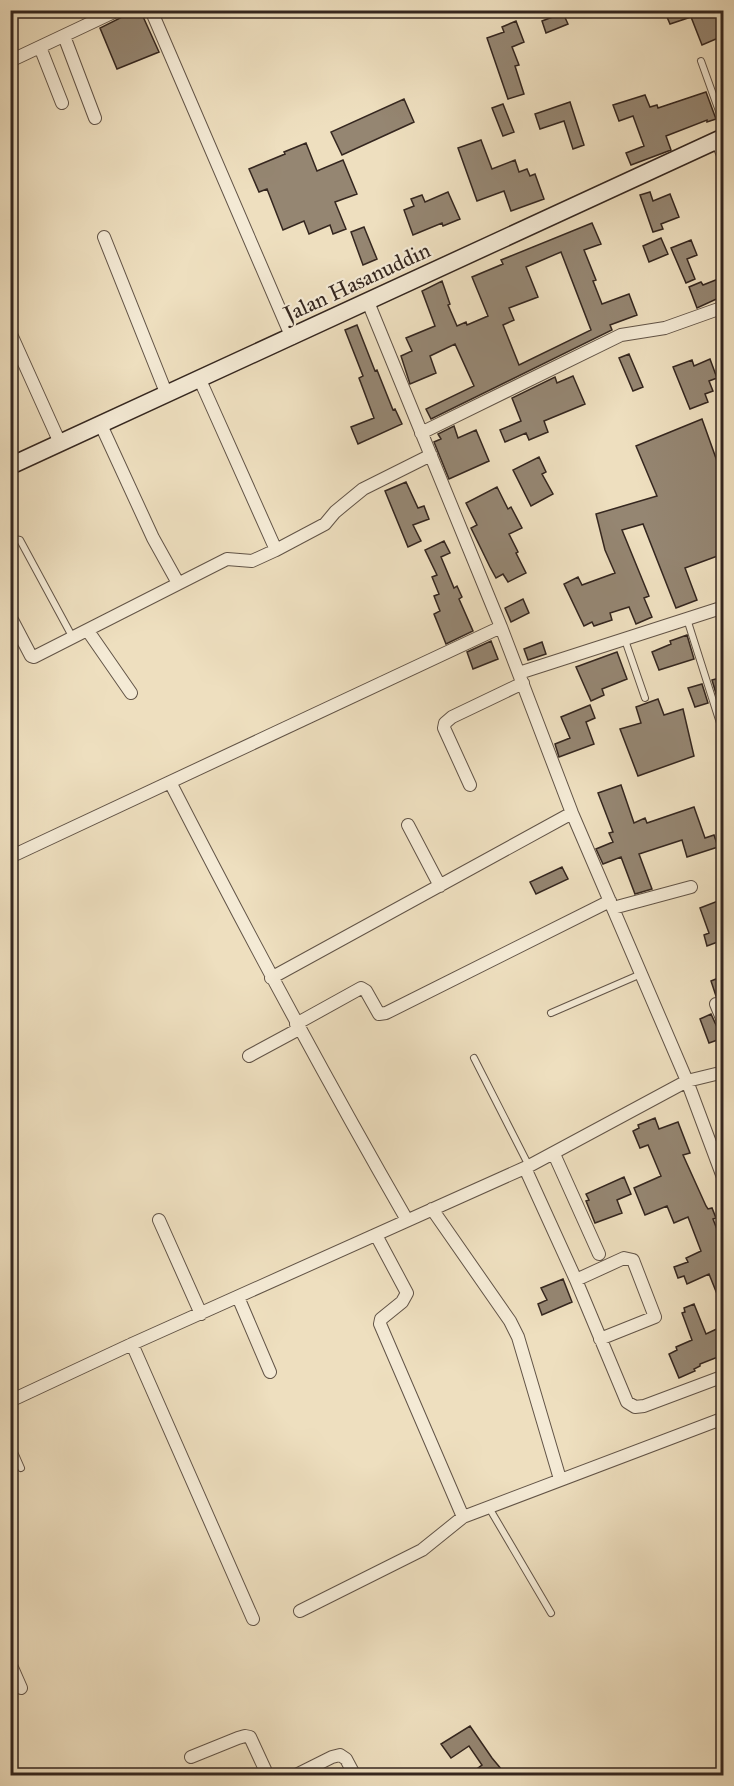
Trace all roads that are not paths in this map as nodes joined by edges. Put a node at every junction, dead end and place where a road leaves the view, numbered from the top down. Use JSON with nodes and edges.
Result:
{"nodes":[{"id":1,"x":118,"y":10,"type":"edge"},
{"id":2,"x":151,"y":10,"type":"edge"},
{"id":3,"x":64,"y":36,"type":"junction"},
{"id":4,"x":40,"y":47,"type":"junction"},
{"id":5,"x":10,"y":61,"type":"edge"},
{"id":6,"x":701,"y":61,"type":"dead end"},
{"id":7,"x":62,"y":103,"type":"dead end"},
{"id":8,"x":95,"y":118,"type":"dead end"},
{"id":9,"x":721,"y":134,"type":"edge"},
{"id":10,"x":723,"y":158,"type":"edge"},
{"id":11,"x":104,"y":237,"type":"dead end"},
{"id":12,"x":368,"y":302,"type":"junction"},
{"id":13,"x":723,"y":307,"type":"edge"},
{"id":14,"x":10,"y":332,"type":"edge"},
{"id":15,"x":292,"y":338,"type":"junction"},
{"id":16,"x":201,"y":380,"type":"junction"},
{"id":17,"x":167,"y":395,"type":"junction"},
{"id":18,"x":100,"y":425,"type":"junction"},
{"id":19,"x":422,"y":433,"type":"junction"},
{"id":20,"x":60,"y":443,"type":"junction"},
{"id":21,"x":431,"y":455,"type":"junction"},
{"id":22,"x":10,"y":466,"type":"edge"},
{"id":23,"x":10,"y":538,"type":"edge"},
{"id":24,"x":276,"y":550,"type":"junction"},
{"id":25,"x":177,"y":583,"type":"junction"},
{"id":26,"x":723,"y":607,"type":"edge"},
{"id":27,"x":10,"y":616,"type":"edge"},
{"id":28,"x":687,"y":619,"type":"junction"},
{"id":29,"x":501,"y":627,"type":"junction"},
{"id":30,"x":88,"y":631,"type":"junction"},
{"id":31,"x":73,"y":638,"type":"junction"},
{"id":32,"x":625,"y":640,"type":"junction"},
{"id":33,"x":521,"y":678,"type":"junction"},
{"id":34,"x":131,"y":693,"type":"dead end"},
{"id":35,"x":645,"y":698,"type":"dead end"},
{"id":36,"x":721,"y":726,"type":"dead end"},
{"id":37,"x":170,"y":782,"type":"junction"},
{"id":38,"x":470,"y":785,"type":"dead end"},
{"id":39,"x":572,"y":813,"type":"junction"},
{"id":40,"x":408,"y":825,"type":"dead end"},
{"id":41,"x":10,"y":857,"type":"edge"},
{"id":42,"x":440,"y":886,"type":"junction"},
{"id":43,"x":691,"y":887,"type":"dead end"},
{"id":44,"x":612,"y":905,"type":"junction"},
{"id":45,"x":641,"y":974,"type":"junction"},
{"id":46,"x":272,"y":978,"type":"junction"},
{"id":47,"x":716,"y":1004,"type":"dead end"},
{"id":48,"x":551,"y":1013,"type":"dead end"},
{"id":49,"x":723,"y":1023,"type":"edge"},
{"id":50,"x":298,"y":1026,"type":"junction"},
{"id":51,"x":249,"y":1056,"type":"dead end"},
{"id":52,"x":474,"y":1058,"type":"dead end"},
{"id":53,"x":723,"y":1072,"type":"edge"},
{"id":54,"x":687,"y":1081,"type":"junction"},
{"id":55,"x":554,"y":1154,"type":"junction"},
{"id":56,"x":527,"y":1167,"type":"junction"},
{"id":57,"x":723,"y":1180,"type":"edge"},
{"id":58,"x":432,"y":1209,"type":"junction"},
{"id":59,"x":159,"y":1220,"type":"dead end"},
{"id":60,"x":407,"y":1220,"type":"junction"},
{"id":61,"x":376,"y":1235,"type":"junction"},
{"id":62,"x":599,"y":1254,"type":"dead end"},
{"id":63,"x":576,"y":1280,"type":"junction"},
{"id":64,"x":238,"y":1297,"type":"junction"},
{"id":65,"x":201,"y":1314,"type":"junction"},
{"id":66,"x":600,"y":1339,"type":"junction"},
{"id":67,"x":132,"y":1344,"type":"junction"},
{"id":68,"x":270,"y":1372,"type":"dead end"},
{"id":69,"x":723,"y":1376,"type":"edge"},
{"id":70,"x":10,"y":1401,"type":"edge"},
{"id":71,"x":723,"y":1418,"type":"edge"},
{"id":72,"x":10,"y":1443,"type":"edge"},
{"id":73,"x":21,"y":1468,"type":"dead end"},
{"id":74,"x":560,"y":1479,"type":"junction"},
{"id":75,"x":488,"y":1506,"type":"junction"},
{"id":76,"x":463,"y":1516,"type":"junction"},
{"id":77,"x":300,"y":1611,"type":"dead end"},
{"id":78,"x":551,"y":1613,"type":"dead end"},
{"id":79,"x":253,"y":1619,"type":"dead end"},
{"id":80,"x":10,"y":1663,"type":"edge"},
{"id":81,"x":21,"y":1688,"type":"dead end"},
{"id":82,"x":191,"y":1757,"type":"dead end"},
{"id":83,"x":268,"y":1776,"type":"edge"},
{"id":84,"x":294,"y":1776,"type":"edge"},
{"id":85,"x":355,"y":1776,"type":"edge"}],
"edges":[{"from":1,"to":3,"type":"street"},
{"from":2,"to":15,"type":"street"},
{"from":3,"to":4,"type":"street"},
{"from":3,"to":8,"type":"street"},
{"from":4,"to":5,"type":"street"},
{"from":4,"to":7,"type":"street"},
{"from":6,"to":9,"type":"lane"},
{"from":9,"to":10,"type":"street"},
{"from":9,"to":12,"type":"main road","name":"Jalan Hasanuddin"},
{"from":11,"to":17,"type":"street"},
{"from":12,"to":15,"type":"main road","name":"Jalan Hasanuddin"},
{"from":12,"to":19,"type":"street"},
{"from":13,"to":19,"type":"street"},
{"from":14,"to":20,"type":"street"},
{"from":15,"to":16,"type":"main road","name":"Jalan Hasanuddin"},
{"from":16,"to":17,"type":"main road","name":"Jalan Hasanuddin"},
{"from":16,"to":24,"type":"street"},
{"from":17,"to":18,"type":"main road","name":"Jalan Hasanuddin"},
{"from":18,"to":20,"type":"main road","name":"Jalan Hasanuddin"},
{"from":18,"to":25,"type":"street"},
{"from":19,"to":21,"type":"street"},
{"from":20,"to":22,"type":"main road","name":"Jalan Hasanuddin"},
{"from":21,"to":24,"type":"street"},
{"from":21,"to":29,"type":"street"},
{"from":23,"to":31,"type":"lane"},
{"from":24,"to":25,"type":"street"},
{"from":25,"to":30,"type":"street"},
{"from":26,"to":28,"type":"street"},
{"from":27,"to":31,"type":"street"},
{"from":28,"to":32,"type":"street"},
{"from":28,"to":36,"type":"lane"},
{"from":29,"to":33,"type":"street"},
{"from":29,"to":37,"type":"street"},
{"from":30,"to":31,"type":"street"},
{"from":30,"to":34,"type":"street"},
{"from":32,"to":33,"type":"street"},
{"from":32,"to":35,"type":"lane"},
{"from":33,"to":38,"type":"street"},
{"from":33,"to":39,"type":"street"},
{"from":37,"to":41,"type":"street"},
{"from":37,"to":46,"type":"street"},
{"from":39,"to":42,"type":"street"},
{"from":39,"to":44,"type":"street"},
{"from":40,"to":42,"type":"street"},
{"from":42,"to":46,"type":"street"},
{"from":43,"to":44,"type":"street"},
{"from":44,"to":45,"type":"street"},
{"from":44,"to":50,"type":"street"},
{"from":45,"to":48,"type":"lane"},
{"from":45,"to":54,"type":"street"},
{"from":46,"to":50,"type":"street"},
{"from":47,"to":49,"type":"street"},
{"from":50,"to":51,"type":"street"},
{"from":50,"to":60,"type":"street"},
{"from":52,"to":56,"type":"lane"},
{"from":53,"to":54,"type":"street"},
{"from":54,"to":55,"type":"street"},
{"from":54,"to":57,"type":"street"},
{"from":55,"to":56,"type":"street"},
{"from":55,"to":62,"type":"street"},
{"from":56,"to":58,"type":"street"},
{"from":56,"to":63,"type":"street"},
{"from":58,"to":60,"type":"street"},
{"from":58,"to":74,"type":"street"},
{"from":59,"to":65,"type":"street"},
{"from":60,"to":61,"type":"street"},
{"from":61,"to":64,"type":"street"},
{"from":61,"to":76,"type":"street"},
{"from":63,"to":66,"type":"street"},
{"from":63,"to":66,"type":"street"},
{"from":64,"to":65,"type":"street"},
{"from":64,"to":68,"type":"street"},
{"from":65,"to":67,"type":"street"},
{"from":66,"to":69,"type":"street"},
{"from":67,"to":70,"type":"street"},
{"from":67,"to":79,"type":"street"},
{"from":71,"to":74,"type":"street"},
{"from":72,"to":73,"type":"lane"},
{"from":74,"to":75,"type":"street"},
{"from":75,"to":76,"type":"street"},
{"from":75,"to":78,"type":"lane"},
{"from":76,"to":77,"type":"street"},
{"from":80,"to":81,"type":"street"},
{"from":82,"to":83,"type":"street"},
{"from":84,"to":85,"type":"street"}]}
